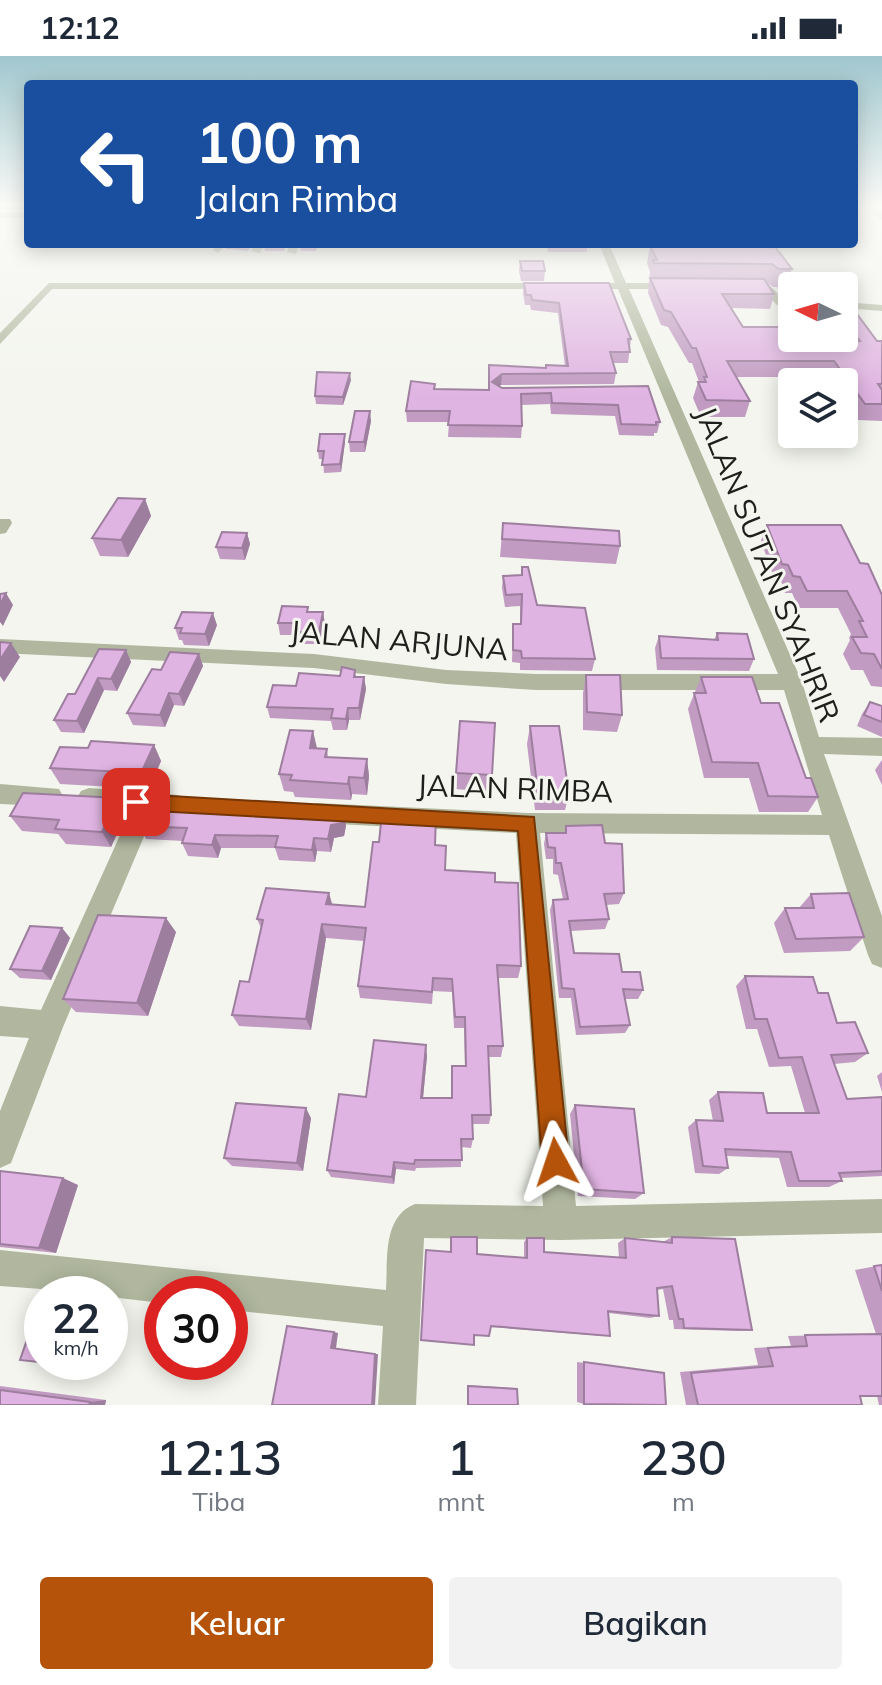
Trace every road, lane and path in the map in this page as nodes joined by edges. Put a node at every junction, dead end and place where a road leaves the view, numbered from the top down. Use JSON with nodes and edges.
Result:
{"nodes":[{"id":1,"x":615,"y":270,"type":"edge"},
{"id":2,"x":686,"y":286,"type":"edge"},
{"id":3,"x":622,"y":287,"type":"junction"},
{"id":4,"x":741,"y":287,"type":"edge"},
{"id":5,"x":778,"y":300,"type":"edge"},
{"id":6,"x":858,"y":306,"type":"edge"},
{"id":7,"x":882,"y":308,"type":"edge"},
{"id":8,"x":0,"y":340,"type":"edge"},
{"id":9,"x":0,"y":646,"type":"edge"},
{"id":10,"x":792,"y":682,"type":"junction"},
{"id":11,"x":810,"y":745,"type":"junction"},
{"id":12,"x":882,"y":747,"type":"edge"},
{"id":13,"x":0,"y":794,"type":"edge"},
{"id":14,"x":146,"y":804,"type":"junction"},
{"id":15,"x":209,"y":807,"type":"edge"},
{"id":16,"x":289,"y":811,"type":"edge"},
{"id":17,"x":527,"y":823,"type":"junction"},
{"id":18,"x":837,"y":825,"type":"junction"},
{"id":19,"x":882,"y":955,"type":"edge"},
{"id":20,"x":0,"y":1021,"type":"edge"},
{"id":21,"x":49,"y":1025,"type":"junction"},
{"id":22,"x":0,"y":1152,"type":"edge"},
{"id":23,"x":882,"y":1216,"type":"edge"},
{"id":24,"x":561,"y":1223,"type":"junction"},
{"id":25,"x":0,"y":1268,"type":"edge"},
{"id":26,"x":403,"y":1310,"type":"junction"},
{"id":27,"x":397,"y":1405,"type":"edge"}],
"edges":[{"from":1,"to":3,"type":"street","name":"JALAN SUTAN SYAHRIR"},
{"from":2,"to":3,"type":"street"},
{"from":3,"to":8,"type":"street"},
{"from":3,"to":10,"type":"street","name":"JALAN SUTAN SYAHRIR"},
{"from":4,"to":5,"type":"street"},
{"from":6,"to":7,"type":"street"},
{"from":9,"to":10,"type":"street","name":"JALAN ARJUNA"},
{"from":10,"to":11,"type":"street","name":"JALAN SUTAN SYAHRIR"},
{"from":11,"to":12,"type":"street"},
{"from":11,"to":18,"type":"street","name":"JALAN SUTAN SYAHRIR"},
{"from":13,"to":14,"type":"street"},
{"from":14,"to":15,"type":"street"},
{"from":14,"to":21,"type":"street"},
{"from":16,"to":17,"type":"street","name":"JALAN RIMBA"},
{"from":17,"to":18,"type":"street","name":"JALAN RIMBA"},
{"from":17,"to":24,"type":"street"},
{"from":18,"to":19,"type":"street","name":"JALAN SUTAN SYAHRIR"},
{"from":20,"to":21,"type":"street"},
{"from":21,"to":22,"type":"street"},
{"from":23,"to":24,"type":"street"},
{"from":24,"to":26,"type":"street"},
{"from":25,"to":26,"type":"street"},
{"from":26,"to":27,"type":"street"}]}
